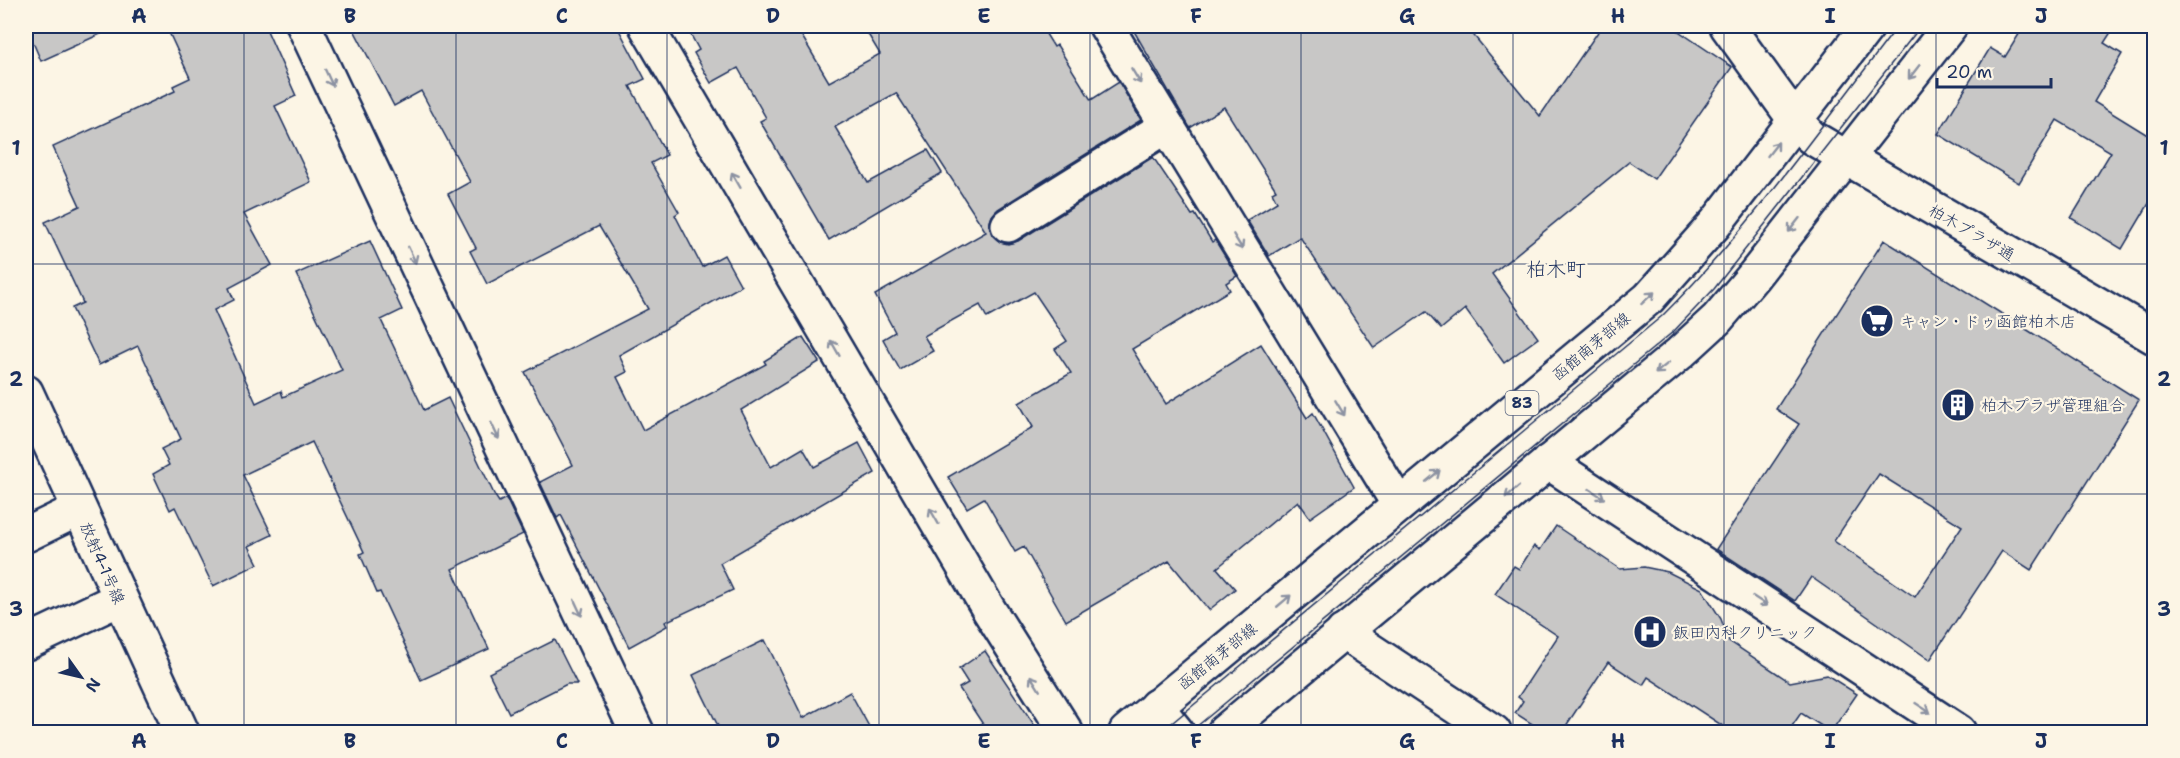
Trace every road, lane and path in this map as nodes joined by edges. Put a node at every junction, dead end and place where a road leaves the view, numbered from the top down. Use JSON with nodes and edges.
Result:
{"nodes":[{"id":1,"x":304,"y":26,"type":"edge"},
{"id":2,"x":646,"y":26,"type":"edge"},
{"id":3,"x":1106,"y":26,"type":"edge"},
{"id":4,"x":1727,"y":26,"type":"edge"},
{"id":5,"x":1868,"y":26,"type":"edge"},
{"id":6,"x":1950,"y":26,"type":"edge"},
{"id":7,"x":1795,"y":120,"type":"junction"},
{"id":8,"x":1167,"y":126,"type":"junction"},
{"id":9,"x":1846,"y":159,"type":"junction"},
{"id":10,"x":1008,"y":225,"type":"dead end"},
{"id":11,"x":2154,"y":337,"type":"edge"},
{"id":12,"x":26,"y":392,"type":"edge"},
{"id":13,"x":1548,"y":462,"type":"junction"},
{"id":14,"x":1399,"y":505,"type":"junction"},
{"id":15,"x":79,"y":509,"type":"junction"},
{"id":16,"x":26,"y":535,"type":"edge"},
{"id":17,"x":119,"y":598,"type":"junction"},
{"id":18,"x":1343,"y":632,"type":"junction"},
{"id":19,"x":26,"y":643,"type":"edge"},
{"id":20,"x":1156,"y":706,"type":"junction"},
{"id":21,"x":182,"y":732,"type":"edge"},
{"id":22,"x":637,"y":732,"type":"edge"},
{"id":23,"x":1066,"y":732,"type":"edge"},
{"id":24,"x":1125,"y":732,"type":"edge"},
{"id":25,"x":1177,"y":732,"type":"edge"},
{"id":26,"x":1224,"y":732,"type":"edge"},
{"id":27,"x":1494,"y":732,"type":"edge"},
{"id":28,"x":1959,"y":732,"type":"edge"}],
"edges":[{"from":1,"to":22,"type":"street","one_way":true},
{"from":23,"to":2,"type":"street","one_way":true},
{"from":3,"to":8,"type":"street","one_way":true},
{"from":4,"to":7,"type":"street","name":"柏木プラザ通"},
{"from":5,"to":7,"type":"street","name":"函館南茅部線","number":"83"},
{"from":6,"to":9,"type":"street","one_way":true},
{"from":7,"to":9,"type":"street","name":"柏木プラザ通"},
{"from":14,"to":7,"type":"street","name":"函館南茅部線","number":"83","one_way":true},
{"from":8,"to":10,"type":"street"},
{"from":8,"to":14,"type":"street","one_way":true},
{"from":9,"to":11,"type":"street","name":"柏木プラザ通"},
{"from":9,"to":13,"type":"street","one_way":true},
{"from":12,"to":15,"type":"street","name":"放射4-1号線"},
{"from":13,"to":18,"type":"street","one_way":true},
{"from":13,"to":28,"type":"street","one_way":true},
{"from":20,"to":14,"type":"street","name":"函館南茅部線","number":"83","one_way":true},
{"from":15,"to":16,"type":"street"},
{"from":15,"to":17,"type":"street","name":"放射4-1号線"},
{"from":17,"to":19,"type":"street"},
{"from":17,"to":21,"type":"street","name":"放射4-1号線"},
{"from":18,"to":26,"type":"street"},
{"from":18,"to":27,"type":"street"},
{"from":20,"to":24,"type":"street","name":"函館南茅部線","number":"83"},
{"from":20,"to":25,"type":"street"}]}
